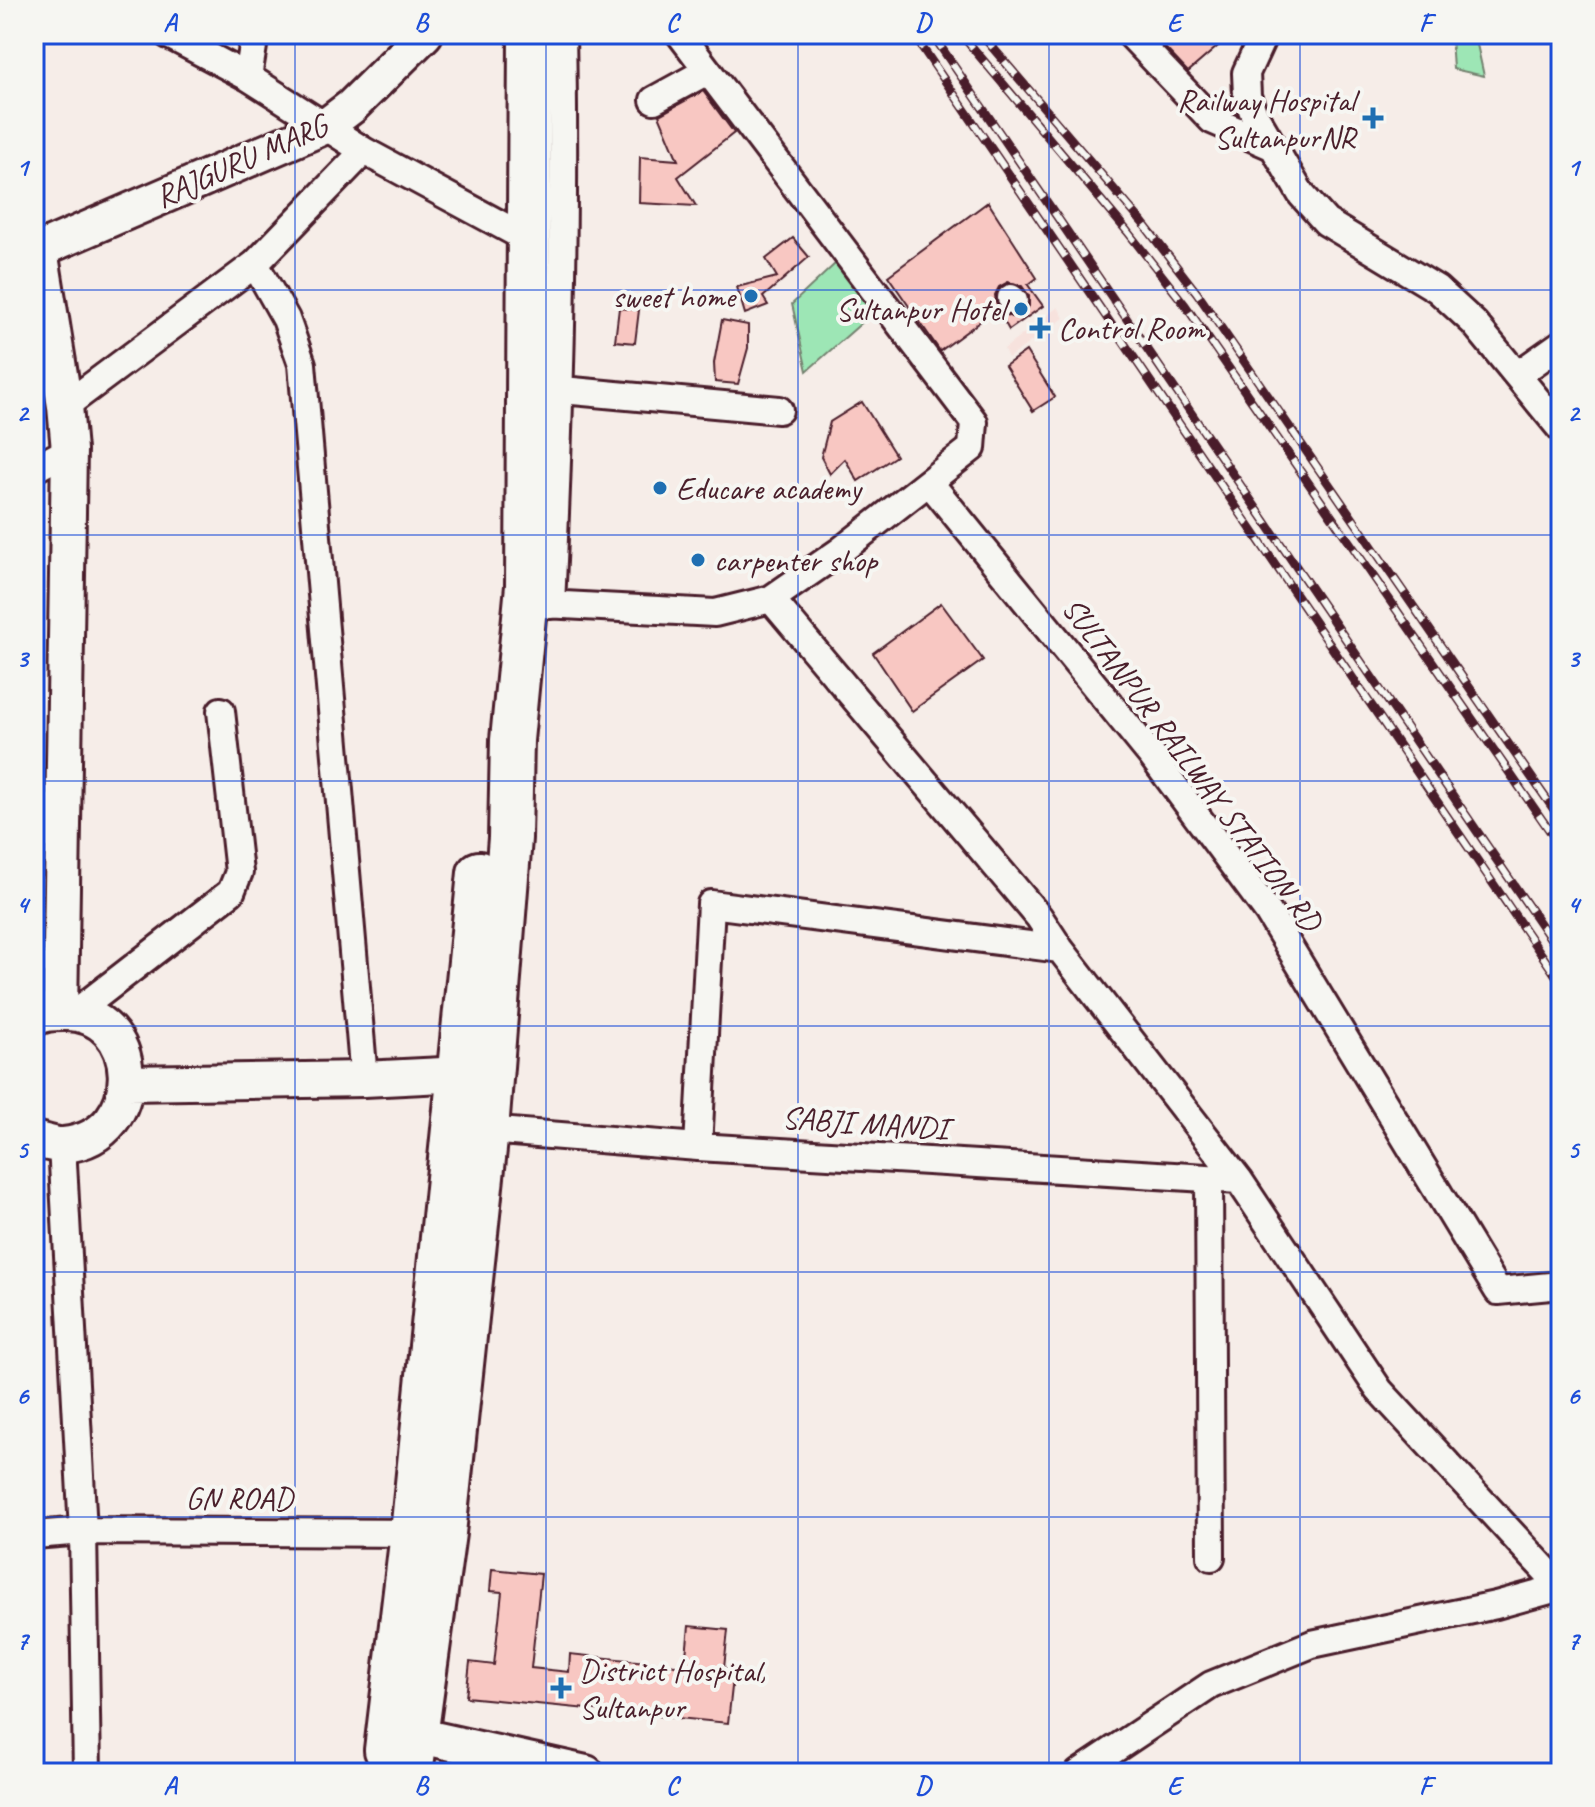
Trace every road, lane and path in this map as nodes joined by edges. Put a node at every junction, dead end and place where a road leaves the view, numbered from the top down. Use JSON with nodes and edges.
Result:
{"nodes":[{"id":1,"x":167,"y":34,"type":"edge"},
{"id":2,"x":255,"y":34,"type":"edge"},
{"id":3,"x":425,"y":34,"type":"edge"},
{"id":4,"x":518,"y":34,"type":"edge"},
{"id":5,"x":530,"y":34,"type":"edge"},
{"id":6,"x":562,"y":34,"type":"edge"},
{"id":7,"x":680,"y":34,"type":"edge"},
{"id":8,"x":1130,"y":34,"type":"edge"},
{"id":9,"x":1264,"y":34,"type":"edge"},
{"id":10,"x":707,"y":71,"type":"junction"},
{"id":11,"x":248,"y":77,"type":"junction"},
{"id":12,"x":654,"y":100,"type":"dead end"},
{"id":13,"x":326,"y":126,"type":"junction"},
{"id":14,"x":1274,"y":147,"type":"junction"},
{"id":15,"x":364,"y":151,"type":"junction"},
{"id":16,"x":518,"y":234,"type":"junction"},
{"id":17,"x":37,"y":251,"type":"edge"},
{"id":18,"x":255,"y":264,"type":"junction"},
{"id":19,"x":1561,"y":344,"type":"edge"},
{"id":20,"x":1517,"y":375,"type":"junction"},
{"id":21,"x":562,"y":390,"type":"junction"},
{"id":22,"x":65,"y":406,"type":"junction"},
{"id":23,"x":779,"y":410,"type":"dead end"},
{"id":24,"x":1561,"y":429,"type":"edge"},
{"id":25,"x":69,"y":450,"type":"junction"},
{"id":26,"x":34,"y":469,"type":"edge"},
{"id":27,"x":929,"y":482,"type":"junction"},
{"id":28,"x":534,"y":598,"type":"junction"},
{"id":29,"x":771,"y":599,"type":"junction"},
{"id":30,"x":221,"y":711,"type":"dead end"},
{"id":31,"x":1060,"y":949,"type":"junction"},
{"id":32,"x":56,"y":1015,"type":"edge"},
{"id":33,"x":474,"y":1074,"type":"junction"},
{"id":34,"x":364,"y":1079,"type":"junction"},
{"id":35,"x":128,"y":1083,"type":"junction"},
{"id":36,"x":487,"y":1130,"type":"junction"},
{"id":37,"x":48,"y":1142,"type":"edge"},
{"id":38,"x":698,"y":1147,"type":"junction"},
{"id":39,"x":1209,"y":1179,"type":"junction"},
{"id":40,"x":1239,"y":1180,"type":"junction"},
{"id":41,"x":1561,"y":1285,"type":"edge"},
{"id":42,"x":83,"y":1531,"type":"junction"},
{"id":43,"x":428,"y":1533,"type":"junction"},
{"id":44,"x":34,"y":1535,"type":"edge"},
{"id":45,"x":1211,"y":1557,"type":"dead end"},
{"id":46,"x":1561,"y":1587,"type":"edge"},
{"id":47,"x":414,"y":1754,"type":"edge"},
{"id":48,"x":87,"y":1773,"type":"edge"},
{"id":49,"x":383,"y":1773,"type":"edge"},
{"id":50,"x":586,"y":1773,"type":"edge"},
{"id":51,"x":1079,"y":1773,"type":"edge"}],
"edges":[{"from":1,"to":11,"type":"street"},
{"from":2,"to":11,"type":"street"},
{"from":3,"to":13,"type":"street","name":"RAJGURU MARG"},
{"from":4,"to":16,"type":"street"},
{"from":5,"to":28,"type":"main road"},
{"from":6,"to":21,"type":"street"},
{"from":7,"to":10,"type":"street"},
{"from":8,"to":14,"type":"street"},
{"from":9,"to":14,"type":"street"},
{"from":10,"to":12,"type":"street"},
{"from":10,"to":27,"type":"street"},
{"from":11,"to":13,"type":"street"},
{"from":13,"to":15,"type":"street"},
{"from":13,"to":17,"type":"street","name":"RAJGURU MARG"},
{"from":14,"to":20,"type":"street"},
{"from":15,"to":16,"type":"street"},
{"from":15,"to":18,"type":"street"},
{"from":16,"to":28,"type":"street"},
{"from":17,"to":22,"type":"street"},
{"from":18,"to":22,"type":"street"},
{"from":18,"to":34,"type":"street"},
{"from":19,"to":20,"type":"street"},
{"from":20,"to":24,"type":"street"},
{"from":21,"to":23,"type":"street"},
{"from":21,"to":28,"type":"street"},
{"from":22,"to":25,"type":"street"},
{"from":25,"to":26,"type":"street"},
{"from":25,"to":32,"type":"street"},
{"from":27,"to":29,"type":"street"},
{"from":27,"to":41,"type":"street","name":"SULTANPUR RAILWAY STATION RD"},
{"from":28,"to":29,"type":"street"},
{"from":28,"to":33,"type":"main road"},
{"from":29,"to":31,"type":"street"},
{"from":30,"to":32,"type":"street"},
{"from":31,"to":38,"type":"street"},
{"from":31,"to":40,"type":"street"},
{"from":32,"to":35,"type":"street"},
{"from":33,"to":34,"type":"street"},
{"from":33,"to":36,"type":"main road"},
{"from":33,"to":43,"type":"main road"},
{"from":34,"to":35,"type":"street"},
{"from":35,"to":37,"type":"street"},
{"from":36,"to":38,"type":"street","name":"SABJI MANDI"},
{"from":36,"to":43,"type":"main road"},
{"from":37,"to":42,"type":"street"},
{"from":38,"to":39,"type":"street","name":"SABJI MANDI"},
{"from":39,"to":40,"type":"street","name":"SABJI MANDI"},
{"from":39,"to":45,"type":"street"},
{"from":40,"to":46,"type":"street"},
{"from":42,"to":43,"type":"street","name":"GN ROAD"},
{"from":42,"to":44,"type":"street","name":"GN ROAD"},
{"from":42,"to":48,"type":"street"},
{"from":43,"to":47,"type":"main road"},
{"from":43,"to":49,"type":"main road"},
{"from":46,"to":51,"type":"street"},
{"from":47,"to":50,"type":"street"}]}
